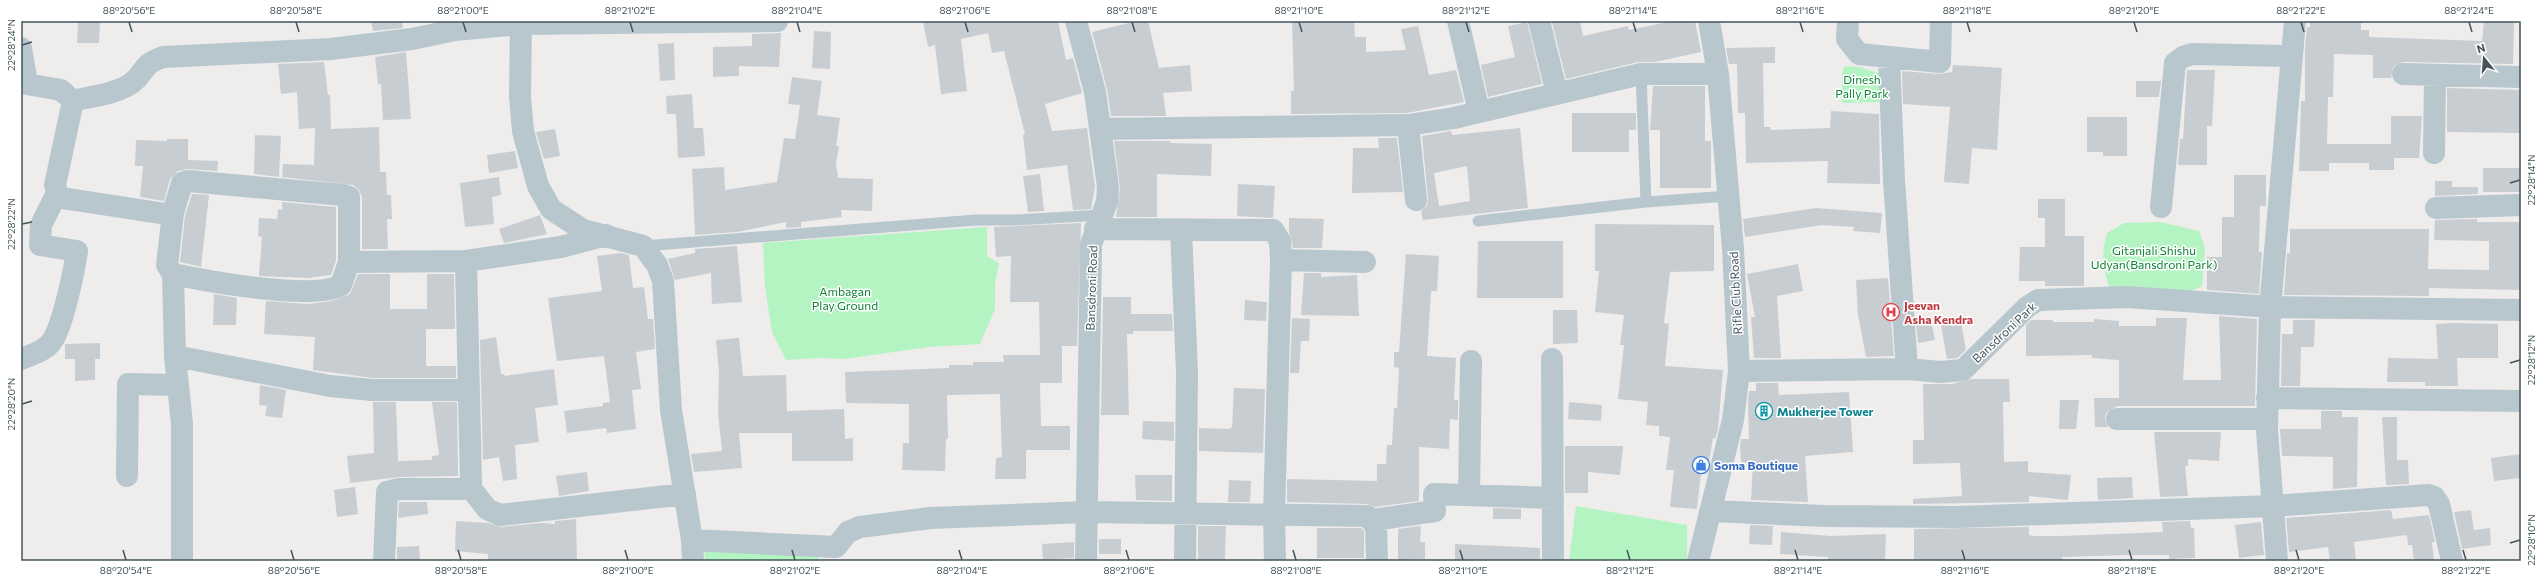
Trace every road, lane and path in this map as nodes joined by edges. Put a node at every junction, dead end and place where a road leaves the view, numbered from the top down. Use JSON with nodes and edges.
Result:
{"nodes":[{"id":1,"x":1076,"y":21,"type":"edge"},
{"id":2,"x":1458,"y":21,"type":"edge"},
{"id":3,"x":1539,"y":21,"type":"edge"},
{"id":4,"x":1709,"y":21,"type":"edge"},
{"id":5,"x":1848,"y":21,"type":"edge"},
{"id":6,"x":1941,"y":21,"type":"edge"},
{"id":7,"x":2295,"y":21,"type":"edge"},
{"id":8,"x":521,"y":22,"type":"edge"},
{"id":9,"x":777,"y":22,"type":"edge"},
{"id":10,"x":21,"y":48,"type":"edge"},
{"id":11,"x":2292,"y":56,"type":"junction"},
{"id":12,"x":1889,"y":58,"type":"junction"},
{"id":13,"x":1641,"y":74,"type":"junction"},
{"id":14,"x":1718,"y":74,"type":"junction"},
{"id":15,"x":2403,"y":74,"type":"dead end"},
{"id":16,"x":2435,"y":75,"type":"junction"},
{"id":17,"x":2521,"y":77,"type":"edge"},
{"id":18,"x":24,"y":83,"type":"edge"},
{"id":19,"x":1557,"y":94,"type":"junction"},
{"id":20,"x":73,"y":101,"type":"junction"},
{"id":21,"x":1479,"y":112,"type":"junction"},
{"id":22,"x":1408,"y":125,"type":"junction"},
{"id":23,"x":1100,"y":129,"type":"junction"},
{"id":24,"x":2434,"y":153,"type":"dead end"},
{"id":25,"x":56,"y":193,"type":"junction"},
{"id":26,"x":1728,"y":196,"type":"junction"},
{"id":27,"x":1416,"y":200,"type":"dead end"},
{"id":28,"x":1646,"y":202,"type":"junction"},
{"id":29,"x":2521,"y":205,"type":"edge"},
{"id":30,"x":2161,"y":207,"type":"dead end"},
{"id":31,"x":2436,"y":208,"type":"dead end"},
{"id":32,"x":173,"y":213,"type":"junction"},
{"id":33,"x":1478,"y":221,"type":"dead end"},
{"id":34,"x":1098,"y":222,"type":"junction"},
{"id":35,"x":1181,"y":231,"type":"junction"},
{"id":36,"x":606,"y":235,"type":"junction"},
{"id":37,"x":643,"y":246,"type":"junction"},
{"id":38,"x":1281,"y":260,"type":"junction"},
{"id":39,"x":349,"y":262,"type":"junction"},
{"id":40,"x":466,"y":262,"type":"junction"},
{"id":41,"x":1365,"y":262,"type":"dead end"},
{"id":42,"x":173,"y":274,"type":"junction"},
{"id":43,"x":2271,"y":306,"type":"junction"},
{"id":44,"x":2521,"y":310,"type":"edge"},
{"id":45,"x":175,"y":356,"type":"junction"},
{"id":46,"x":21,"y":359,"type":"edge"},
{"id":47,"x":1552,"y":359,"type":"dead end"},
{"id":48,"x":1471,"y":361,"type":"dead end"},
{"id":49,"x":1907,"y":369,"type":"junction"},
{"id":50,"x":1738,"y":371,"type":"junction"},
{"id":51,"x":178,"y":385,"type":"junction"},
{"id":52,"x":468,"y":390,"type":"junction"},
{"id":53,"x":2521,"y":400,"type":"edge"},
{"id":54,"x":2267,"y":409,"type":"junction"},
{"id":55,"x":2117,"y":419,"type":"dead end"},
{"id":56,"x":127,"y":476,"type":"dead end"},
{"id":57,"x":469,"y":486,"type":"junction"},
{"id":58,"x":685,"y":494,"type":"junction"},
{"id":59,"x":1469,"y":495,"type":"junction"},
{"id":60,"x":1553,"y":498,"type":"junction"},
{"id":61,"x":2272,"y":506,"type":"junction"},
{"id":62,"x":1710,"y":511,"type":"junction"},
{"id":63,"x":1087,"y":512,"type":"junction"},
{"id":64,"x":1186,"y":514,"type":"junction"},
{"id":65,"x":1274,"y":515,"type":"junction"},
{"id":66,"x":1373,"y":520,"type":"junction"},
{"id":67,"x":692,"y":540,"type":"junction"},
{"id":68,"x":182,"y":561,"type":"edge"},
{"id":69,"x":384,"y":561,"type":"edge"},
{"id":70,"x":693,"y":561,"type":"edge"},
{"id":71,"x":1086,"y":561,"type":"edge"},
{"id":72,"x":1185,"y":561,"type":"edge"},
{"id":73,"x":1275,"y":561,"type":"edge"},
{"id":74,"x":1376,"y":561,"type":"edge"},
{"id":75,"x":1553,"y":561,"type":"edge"},
{"id":76,"x":1698,"y":561,"type":"edge"},
{"id":77,"x":2277,"y":561,"type":"edge"},
{"id":78,"x":2452,"y":561,"type":"edge"}],
"edges":[{"from":1,"to":23,"type":"street","name":"Bansdroni Road"},
{"from":2,"to":21,"type":"street"},
{"from":3,"to":19,"type":"street"},
{"from":4,"to":14,"type":"street","name":"Rifle Club Road"},
{"from":5,"to":12,"type":"street"},
{"from":6,"to":12,"type":"street"},
{"from":7,"to":11,"type":"street"},
{"from":8,"to":9,"type":"street"},
{"from":8,"to":20,"type":"street"},
{"from":8,"to":36,"type":"street"},
{"from":10,"to":18,"type":"street"},
{"from":11,"to":30,"type":"street"},
{"from":11,"to":43,"type":"street"},
{"from":12,"to":49,"type":"street"},
{"from":13,"to":14,"type":"street"},
{"from":13,"to":19,"type":"street"},
{"from":13,"to":28,"type":"lane"},
{"from":14,"to":26,"type":"street","name":"Rifle Club Road"},
{"from":15,"to":16,"type":"street"},
{"from":16,"to":17,"type":"street"},
{"from":16,"to":24,"type":"street"},
{"from":18,"to":20,"type":"street"},
{"from":19,"to":21,"type":"street"},
{"from":20,"to":25,"type":"street"},
{"from":21,"to":22,"type":"street"},
{"from":22,"to":23,"type":"street"},
{"from":22,"to":27,"type":"street"},
{"from":23,"to":34,"type":"street","name":"Bansdroni Road"},
{"from":25,"to":32,"type":"street"},
{"from":25,"to":46,"type":"street"},
{"from":26,"to":28,"type":"lane"},
{"from":26,"to":50,"type":"street","name":"Rifle Club Road"},
{"from":28,"to":33,"type":"lane"},
{"from":29,"to":31,"type":"street"},
{"from":32,"to":39,"type":"street"},
{"from":32,"to":42,"type":"street"},
{"from":34,"to":35,"type":"street"},
{"from":34,"to":37,"type":"lane"},
{"from":34,"to":63,"type":"street","name":"Bansdroni Road"},
{"from":35,"to":38,"type":"street"},
{"from":35,"to":64,"type":"street"},
{"from":36,"to":37,"type":"street"},
{"from":36,"to":40,"type":"street"},
{"from":37,"to":58,"type":"street"},
{"from":38,"to":41,"type":"street"},
{"from":38,"to":65,"type":"street"},
{"from":39,"to":40,"type":"street"},
{"from":39,"to":42,"type":"street"},
{"from":40,"to":52,"type":"street"},
{"from":42,"to":45,"type":"street"},
{"from":43,"to":44,"type":"street","name":"Bansdroni Park"},
{"from":43,"to":49,"type":"street","name":"Bansdroni Park"},
{"from":43,"to":54,"type":"street"},
{"from":45,"to":51,"type":"street"},
{"from":45,"to":52,"type":"street"},
{"from":47,"to":60,"type":"street"},
{"from":48,"to":59,"type":"street"},
{"from":49,"to":50,"type":"street","name":"Bansdroni Park"},
{"from":50,"to":62,"type":"street","name":"Rifle Club Road"},
{"from":51,"to":56,"type":"street"},
{"from":51,"to":68,"type":"street"},
{"from":52,"to":57,"type":"street"},
{"from":53,"to":54,"type":"street"},
{"from":54,"to":55,"type":"street"},
{"from":54,"to":61,"type":"street"},
{"from":57,"to":58,"type":"street"},
{"from":57,"to":69,"type":"street"},
{"from":58,"to":67,"type":"street"},
{"from":59,"to":60,"type":"street"},
{"from":59,"to":66,"type":"street"},
{"from":60,"to":75,"type":"street"},
{"from":61,"to":62,"type":"street"},
{"from":61,"to":77,"type":"street"},
{"from":61,"to":78,"type":"street"},
{"from":62,"to":76,"type":"street","name":"Rifle Club Road"},
{"from":63,"to":64,"type":"street"},
{"from":63,"to":67,"type":"street"},
{"from":63,"to":71,"type":"street","name":"Bansdroni Road"},
{"from":64,"to":65,"type":"street"},
{"from":64,"to":72,"type":"street"},
{"from":65,"to":66,"type":"street"},
{"from":65,"to":73,"type":"street"},
{"from":66,"to":74,"type":"street"},
{"from":67,"to":70,"type":"street"}]}
